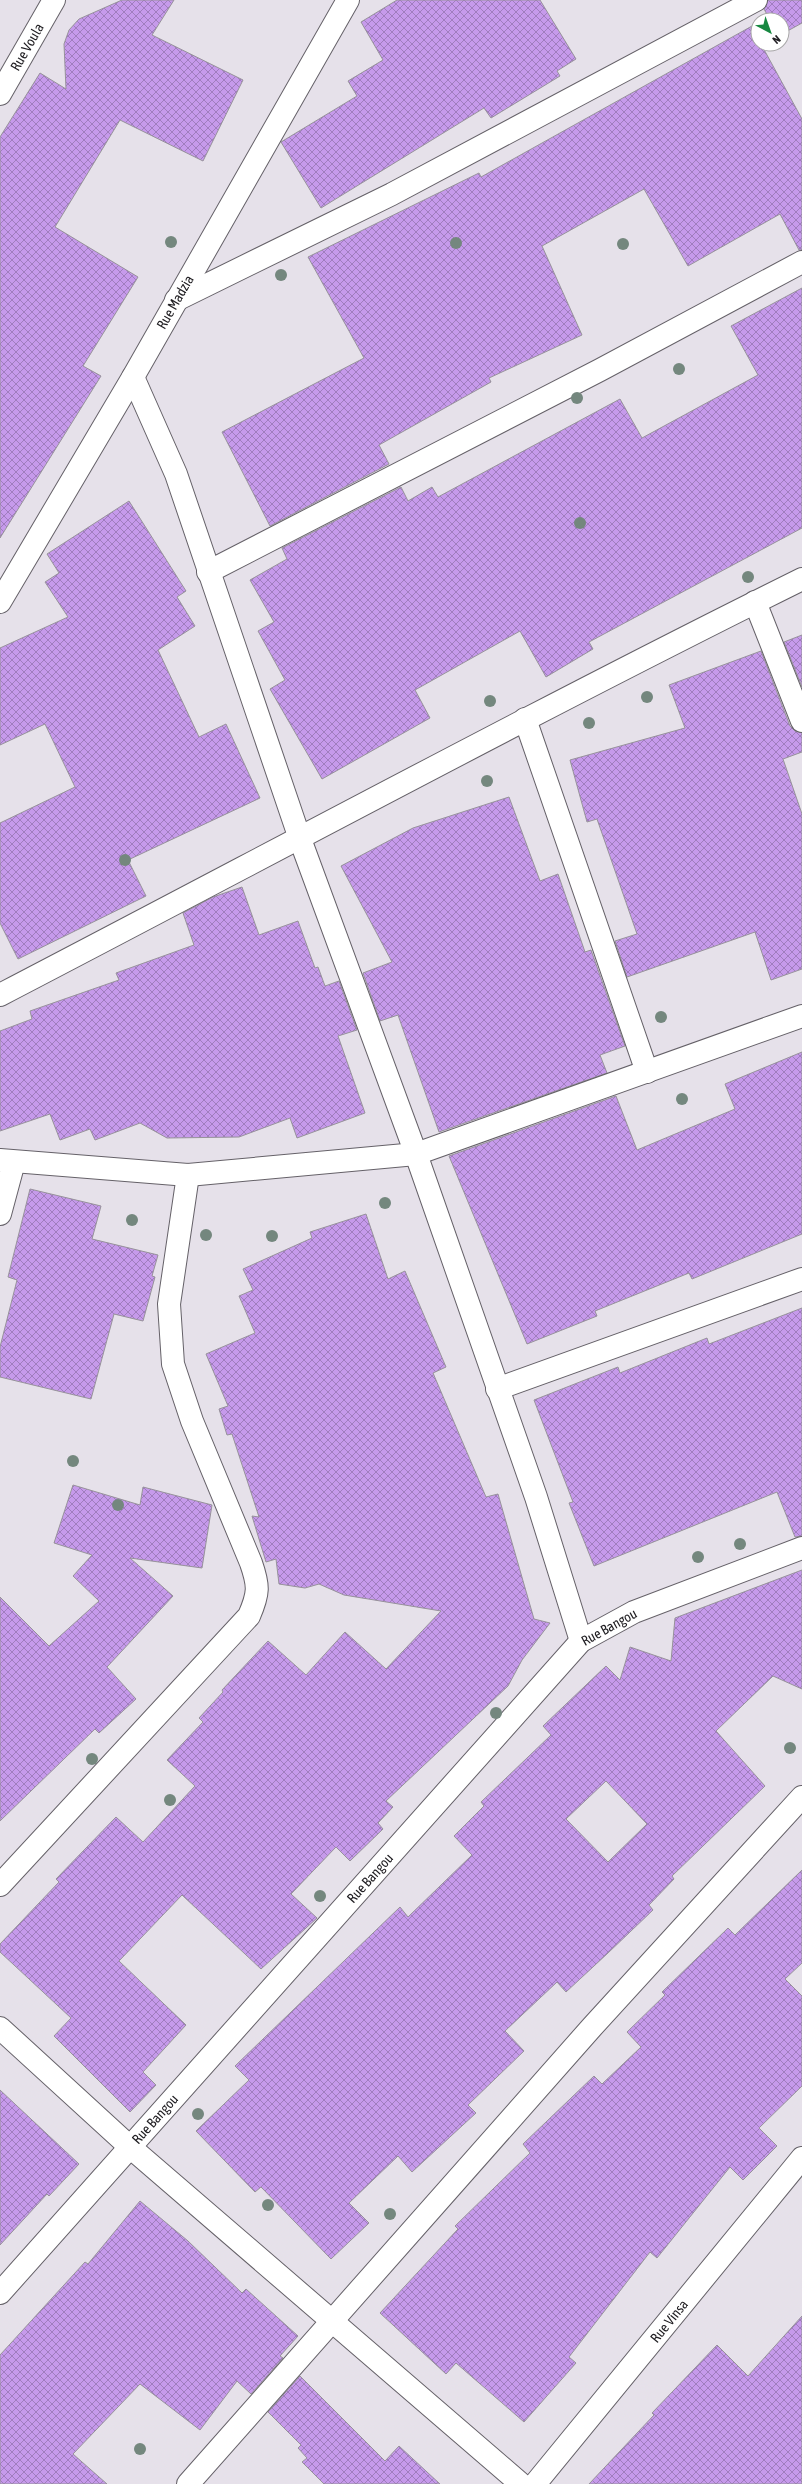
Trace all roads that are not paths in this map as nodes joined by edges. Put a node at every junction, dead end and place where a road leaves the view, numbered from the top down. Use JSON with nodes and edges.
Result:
{"nodes":[{"id":1,"x":54,"y":0,"type":"edge"},
{"id":2,"x":348,"y":0,"type":"edge"},
{"id":3,"x":756,"y":0,"type":"edge"},
{"id":4,"x":0,"y":94,"type":"edge"},
{"id":5,"x":802,"y":262,"type":"edge"},
{"id":6,"x":176,"y":300,"type":"junction"},
{"id":7,"x":132,"y":377,"type":"junction"},
{"id":8,"x":208,"y":572,"type":"junction"},
{"id":9,"x":802,"y":579,"type":"edge"},
{"id":10,"x":0,"y":602,"type":"edge"},
{"id":11,"x":755,"y":602,"type":"junction"},
{"id":12,"x":525,"y":719,"type":"junction"},
{"id":13,"x":802,"y":720,"type":"edge"},
{"id":14,"x":300,"y":839,"type":"junction"},
{"id":15,"x":0,"y":995,"type":"edge"},
{"id":16,"x":802,"y":1016,"type":"edge"},
{"id":17,"x":647,"y":1072,"type":"junction"},
{"id":18,"x":416,"y":1154,"type":"junction"},
{"id":19,"x":7,"y":1161,"type":"edge"},
{"id":20,"x":188,"y":1175,"type":"junction"},
{"id":21,"x":0,"y":1214,"type":"edge"},
{"id":22,"x":802,"y":1279,"type":"edge"},
{"id":23,"x":497,"y":1389,"type":"junction"},
{"id":24,"x":802,"y":1548,"type":"edge"},
{"id":25,"x":581,"y":1641,"type":"junction"},
{"id":26,"x":802,"y":1797,"type":"edge"},
{"id":27,"x":0,"y":1885,"type":"edge"},
{"id":28,"x":0,"y":2028,"type":"edge"},
{"id":29,"x":130,"y":2147,"type":"junction"},
{"id":30,"x":802,"y":2158,"type":"edge"},
{"id":31,"x":0,"y":2293,"type":"edge"},
{"id":32,"x":330,"y":2320,"type":"junction"},
{"id":33,"x":188,"y":2484,"type":"edge"},
{"id":34,"x":521,"y":2484,"type":"edge"},
{"id":35,"x":536,"y":2484,"type":"edge"}],
"edges":[{"from":1,"to":4,"type":"street","name":"Rue Voula"},
{"from":2,"to":6,"type":"street","name":"Rue Madzia"},
{"from":3,"to":6,"type":"street"},
{"from":5,"to":8,"type":"street"},
{"from":6,"to":7,"type":"street","name":"Rue Madzia"},
{"from":7,"to":8,"type":"street"},
{"from":7,"to":10,"type":"street","name":"Rue Madzia"},
{"from":8,"to":14,"type":"street"},
{"from":9,"to":11,"type":"street"},
{"from":11,"to":12,"type":"street"},
{"from":11,"to":13,"type":"street"},
{"from":12,"to":14,"type":"street"},
{"from":12,"to":17,"type":"street"},
{"from":14,"to":15,"type":"street"},
{"from":14,"to":18,"type":"street"},
{"from":16,"to":17,"type":"street"},
{"from":17,"to":18,"type":"street"},
{"from":18,"to":20,"type":"street"},
{"from":18,"to":23,"type":"street"},
{"from":19,"to":20,"type":"street"},
{"from":19,"to":21,"type":"street"},
{"from":20,"to":27,"type":"street"},
{"from":22,"to":23,"type":"street"},
{"from":23,"to":25,"type":"street"},
{"from":24,"to":25,"type":"street","name":"Rue Bangou"},
{"from":25,"to":29,"type":"street","name":"Rue Bangou"},
{"from":26,"to":32,"type":"street"},
{"from":28,"to":29,"type":"street"},
{"from":29,"to":31,"type":"street","name":"Rue Bangou"},
{"from":29,"to":32,"type":"street"},
{"from":30,"to":35,"type":"street","name":"Rue Vinsa"},
{"from":32,"to":33,"type":"street"},
{"from":32,"to":34,"type":"street"}]}
